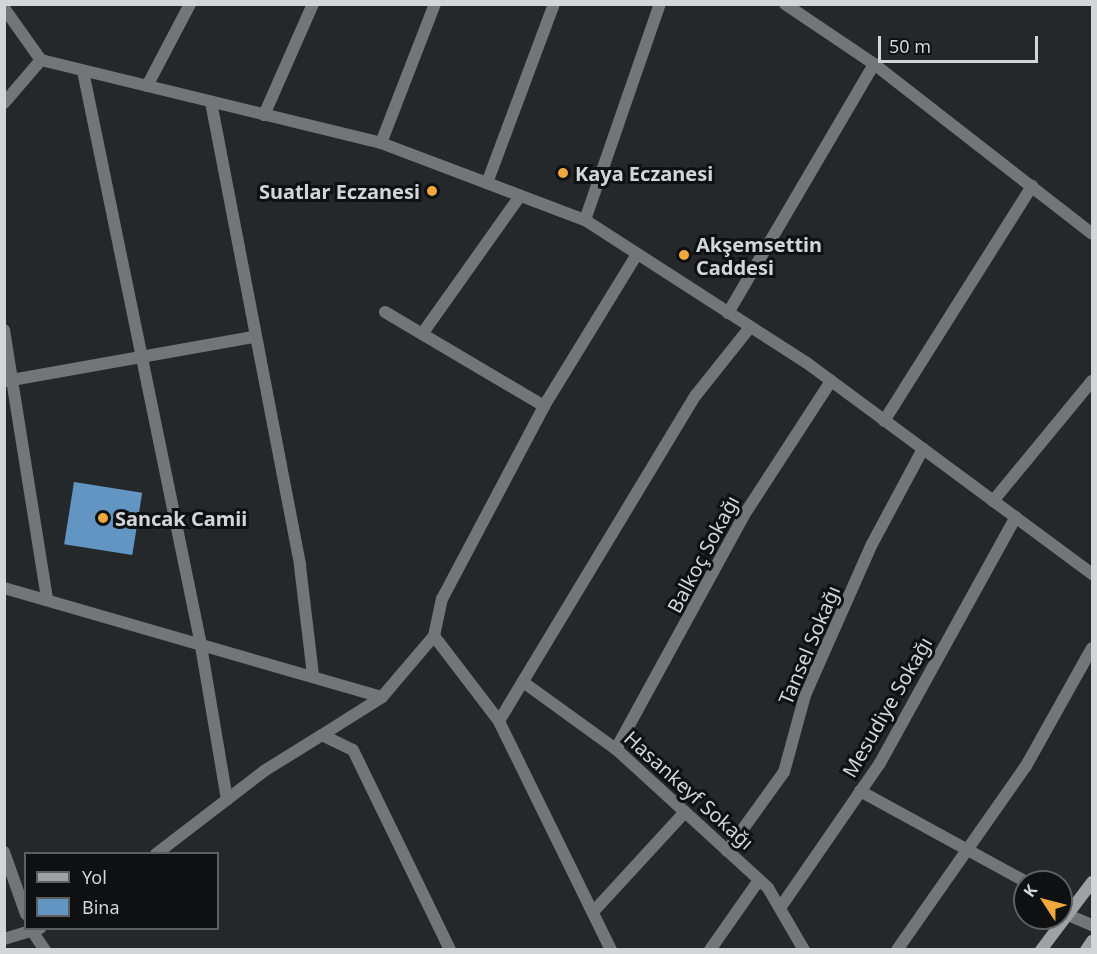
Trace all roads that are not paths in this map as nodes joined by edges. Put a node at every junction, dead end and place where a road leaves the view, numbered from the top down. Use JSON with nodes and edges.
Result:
{"nodes":[{"id":1,"x":190,"y":4,"type":"edge"},
{"id":2,"x":313,"y":4,"type":"edge"},
{"id":3,"x":435,"y":4,"type":"edge"},
{"id":4,"x":554,"y":4,"type":"edge"},
{"id":5,"x":660,"y":4,"type":"edge"},
{"id":6,"x":785,"y":4,"type":"edge"},
{"id":7,"x":4,"y":8,"type":"edge"},
{"id":8,"x":41,"y":60,"type":"junction"},
{"id":9,"x":874,"y":64,"type":"junction"},
{"id":10,"x":83,"y":70,"type":"junction"},
{"id":11,"x":147,"y":86,"type":"junction"},
{"id":12,"x":211,"y":102,"type":"junction"},
{"id":13,"x":4,"y":103,"type":"edge"},
{"id":14,"x":264,"y":115,"type":"junction"},
{"id":15,"x":381,"y":143,"type":"junction"},
{"id":16,"x":487,"y":183,"type":"junction"},
{"id":17,"x":1032,"y":186,"type":"junction"},
{"id":18,"x":520,"y":196,"type":"junction"},
{"id":19,"x":585,"y":220,"type":"junction"},
{"id":20,"x":1092,"y":234,"type":"edge"},
{"id":21,"x":637,"y":254,"type":"junction"},
{"id":22,"x":385,"y":312,"type":"dead end"},
{"id":23,"x":728,"y":313,"type":"junction"},
{"id":24,"x":750,"y":327,"type":"junction"},
{"id":25,"x":4,"y":330,"type":"edge"},
{"id":26,"x":422,"y":334,"type":"junction"},
{"id":27,"x":254,"y":337,"type":"junction"},
{"id":28,"x":141,"y":355,"type":"junction"},
{"id":29,"x":8,"y":380,"type":"edge"},
{"id":30,"x":831,"y":381,"type":"junction"},
{"id":31,"x":1092,"y":381,"type":"edge"},
{"id":32,"x":544,"y":406,"type":"junction"},
{"id":33,"x":884,"y":421,"type":"junction"},
{"id":34,"x":923,"y":449,"type":"junction"},
{"id":35,"x":993,"y":501,"type":"junction"},
{"id":36,"x":1016,"y":518,"type":"junction"},
{"id":37,"x":1092,"y":574,"type":"edge"},
{"id":38,"x":4,"y":588,"type":"edge"},
{"id":39,"x":47,"y":597,"type":"junction"},
{"id":40,"x":434,"y":636,"type":"junction"},
{"id":41,"x":200,"y":640,"type":"junction"},
{"id":42,"x":1092,"y":648,"type":"edge"},
{"id":43,"x":314,"y":675,"type":"junction"},
{"id":44,"x":523,"y":682,"type":"junction"},
{"id":45,"x":382,"y":697,"type":"junction"},
{"id":46,"x":499,"y":721,"type":"junction"},
{"id":47,"x":322,"y":735,"type":"junction"},
{"id":48,"x":616,"y":749,"type":"junction"},
{"id":49,"x":860,"y":791,"type":"junction"},
{"id":50,"x":227,"y":800,"type":"junction"},
{"id":51,"x":685,"y":812,"type":"junction"},
{"id":52,"x":727,"y":851,"type":"junction"},
{"id":53,"x":966,"y":851,"type":"junction"},
{"id":54,"x":4,"y":852,"type":"edge"},
{"id":55,"x":159,"y":852,"type":"edge"},
{"id":56,"x":1013,"y":875,"type":"edge"},
{"id":57,"x":759,"y":880,"type":"junction"},
{"id":58,"x":1092,"y":882,"type":"edge"},
{"id":59,"x":1073,"y":903,"type":"edge"},
{"id":60,"x":24,"y":908,"type":"edge"},
{"id":61,"x":780,"y":908,"type":"junction"},
{"id":62,"x":593,"y":912,"type":"junction"},
{"id":63,"x":1073,"y":918,"type":"edge"},
{"id":64,"x":1092,"y":925,"type":"edge"},
{"id":65,"x":34,"y":930,"type":"edge"},
{"id":66,"x":1053,"y":930,"type":"edge"},
{"id":67,"x":4,"y":939,"type":"edge"},
{"id":68,"x":1092,"y":941,"type":"edge"},
{"id":69,"x":45,"y":950,"type":"edge"},
{"id":70,"x":450,"y":950,"type":"edge"},
{"id":71,"x":611,"y":950,"type":"edge"},
{"id":72,"x":710,"y":950,"type":"edge"},
{"id":73,"x":804,"y":950,"type":"edge"},
{"id":74,"x":897,"y":950,"type":"edge"},
{"id":75,"x":1041,"y":950,"type":"edge"},
{"id":76,"x":1086,"y":950,"type":"edge"}],
"edges":[{"from":1,"to":11,"type":"street"},
{"from":2,"to":14,"type":"street"},
{"from":3,"to":15,"type":"street"},
{"from":4,"to":16,"type":"street"},
{"from":5,"to":19,"type":"street"},
{"from":6,"to":9,"type":"street"},
{"from":7,"to":8,"type":"street"},
{"from":8,"to":10,"type":"street"},
{"from":8,"to":13,"type":"street"},
{"from":9,"to":17,"type":"street"},
{"from":9,"to":23,"type":"street"},
{"from":10,"to":11,"type":"street"},
{"from":10,"to":28,"type":"street"},
{"from":11,"to":12,"type":"street"},
{"from":12,"to":14,"type":"street"},
{"from":12,"to":27,"type":"street"},
{"from":14,"to":15,"type":"street"},
{"from":15,"to":16,"type":"street"},
{"from":16,"to":18,"type":"street"},
{"from":17,"to":20,"type":"street"},
{"from":17,"to":33,"type":"street"},
{"from":18,"to":19,"type":"street"},
{"from":18,"to":26,"type":"street"},
{"from":19,"to":21,"type":"street"},
{"from":21,"to":23,"type":"street"},
{"from":21,"to":32,"type":"street"},
{"from":22,"to":26,"type":"street"},
{"from":23,"to":24,"type":"street"},
{"from":24,"to":30,"type":"street"},
{"from":24,"to":44,"type":"street"},
{"from":25,"to":29,"type":"street"},
{"from":26,"to":32,"type":"street"},
{"from":27,"to":28,"type":"street"},
{"from":27,"to":43,"type":"street"},
{"from":28,"to":29,"type":"street"},
{"from":28,"to":41,"type":"street"},
{"from":29,"to":39,"type":"street"},
{"from":30,"to":33,"type":"street"},
{"from":30,"to":48,"type":"street","name":"Balkoç Sokağı"},
{"from":31,"to":35,"type":"street"},
{"from":32,"to":40,"type":"street"},
{"from":33,"to":34,"type":"street"},
{"from":34,"to":35,"type":"street"},
{"from":34,"to":52,"type":"street","name":"Tansel Sokağı"},
{"from":35,"to":36,"type":"street"},
{"from":36,"to":37,"type":"street"},
{"from":36,"to":49,"type":"street","name":"Mesudiye Sokağı"},
{"from":38,"to":39,"type":"street"},
{"from":39,"to":41,"type":"street"},
{"from":40,"to":45,"type":"street"},
{"from":40,"to":46,"type":"street"},
{"from":41,"to":43,"type":"street"},
{"from":41,"to":50,"type":"street"},
{"from":42,"to":53,"type":"street"},
{"from":43,"to":45,"type":"street"},
{"from":44,"to":46,"type":"street"},
{"from":44,"to":48,"type":"street","name":"Hasankeyf Sokağı"},
{"from":45,"to":47,"type":"street"},
{"from":46,"to":62,"type":"street"},
{"from":47,"to":50,"type":"street"},
{"from":47,"to":70,"type":"street"},
{"from":48,"to":51,"type":"street","name":"Hasankeyf Sokağı"},
{"from":49,"to":53,"type":"street"},
{"from":49,"to":61,"type":"street","name":"Mesudiye Sokağı"},
{"from":50,"to":55,"type":"street"},
{"from":51,"to":52,"type":"street","name":"Hasankeyf Sokağı"},
{"from":51,"to":62,"type":"street"},
{"from":52,"to":57,"type":"street","name":"Hasankeyf Sokağı"},
{"from":53,"to":56,"type":"street"},
{"from":53,"to":74,"type":"street"},
{"from":54,"to":60,"type":"street"},
{"from":57,"to":61,"type":"street","name":"Hasankeyf Sokağı"},
{"from":57,"to":72,"type":"street"},
{"from":58,"to":59,"type":"main road"},
{"from":61,"to":73,"type":"street","name":"Hasankeyf Sokağı"},
{"from":62,"to":71,"type":"street"},
{"from":63,"to":64,"type":"street"},
{"from":65,"to":67,"type":"street"},
{"from":65,"to":69,"type":"street"},
{"from":66,"to":75,"type":"main road"},
{"from":68,"to":76,"type":"main road"}]}
